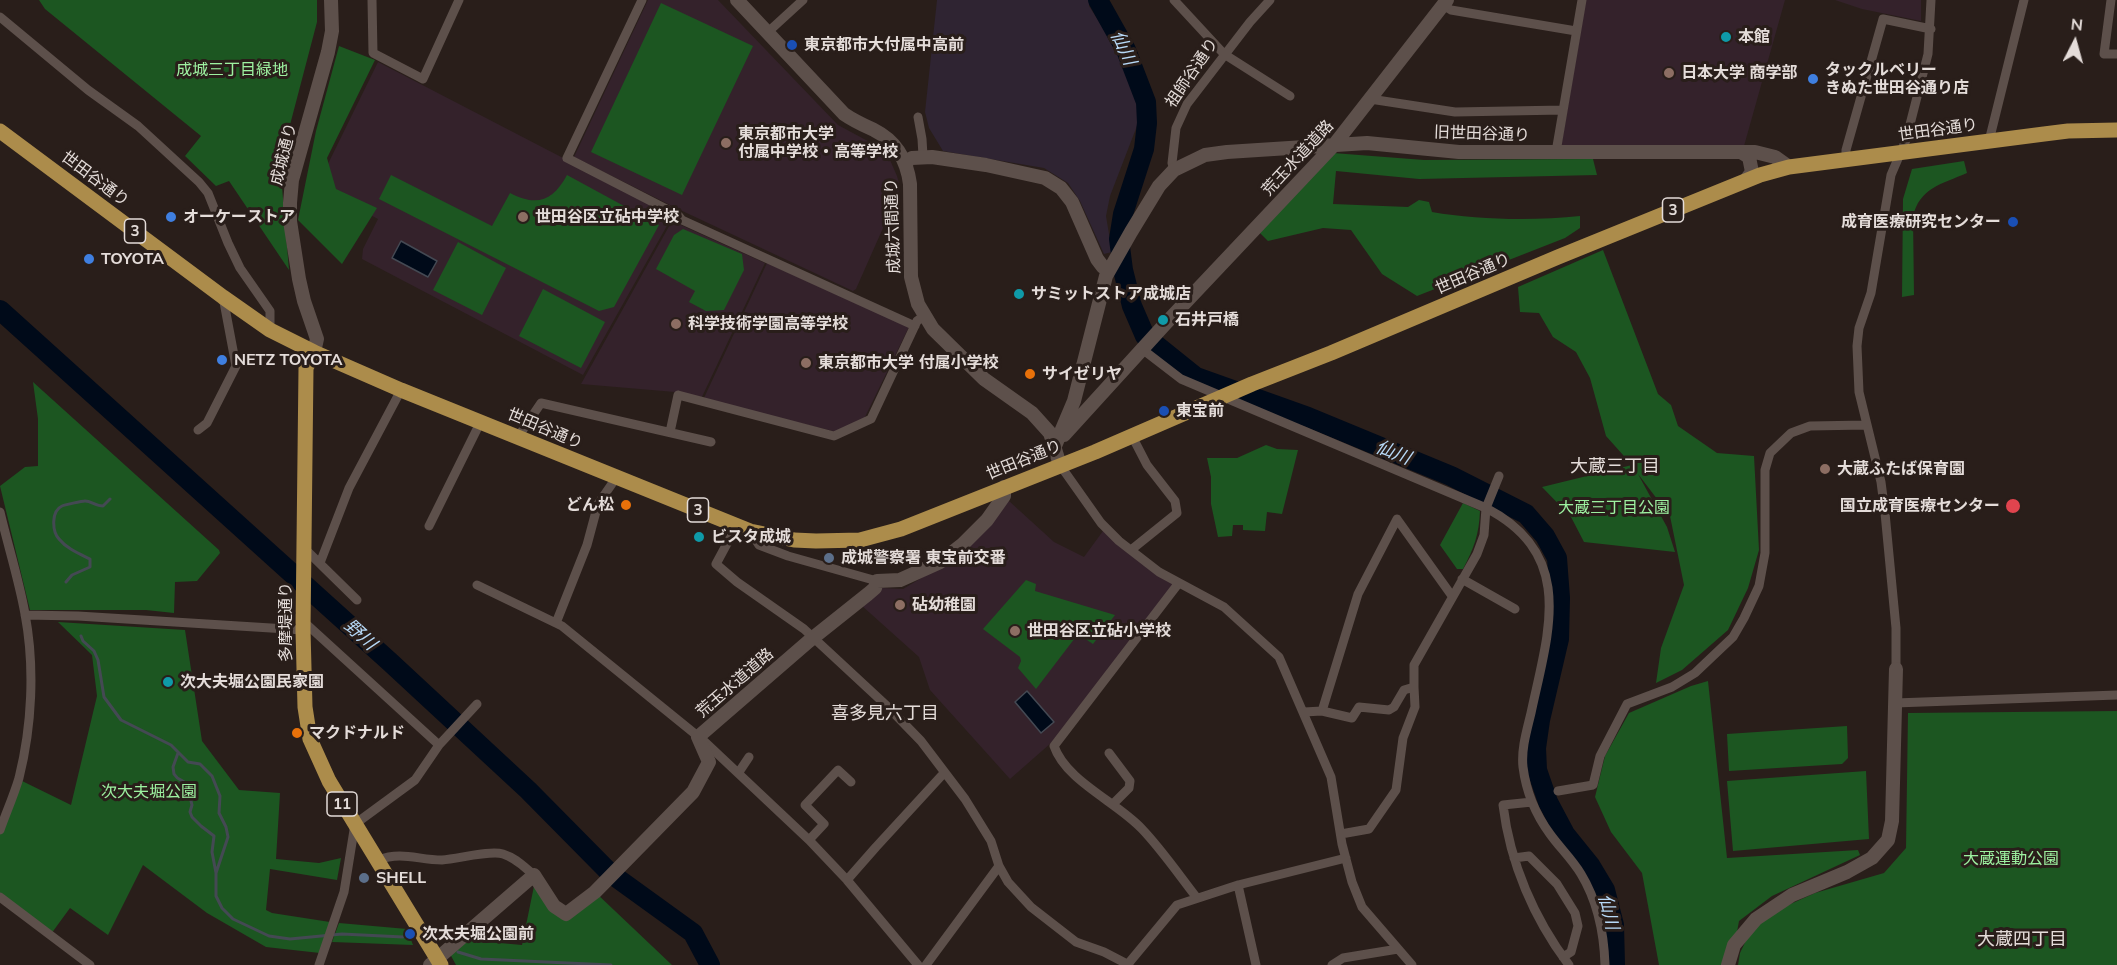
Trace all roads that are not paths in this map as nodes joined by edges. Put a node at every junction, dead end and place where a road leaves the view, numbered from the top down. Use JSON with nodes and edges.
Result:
{"nodes":[{"id":1,"x":331,"y":0,"type":"edge"},
{"id":2,"x":372,"y":0,"type":"edge"},
{"id":3,"x":459,"y":0,"type":"edge"},
{"id":4,"x":642,"y":0,"type":"edge"},
{"id":5,"x":737,"y":0,"type":"edge"},
{"id":6,"x":803,"y":0,"type":"edge"},
{"id":7,"x":1174,"y":0,"type":"edge"},
{"id":8,"x":1270,"y":0,"type":"edge"},
{"id":9,"x":1582,"y":0,"type":"edge"},
{"id":10,"x":1931,"y":0,"type":"edge"},
{"id":11,"x":2024,"y":0,"type":"edge"},
{"id":12,"x":2111,"y":0,"type":"edge"},
{"id":13,"x":1445,"y":2,"type":"edge"},
{"id":14,"x":0,"y":17,"type":"edge"},
{"id":15,"x":1931,"y":29,"type":"junction"},
{"id":16,"x":1576,"y":31,"type":"junction"},
{"id":17,"x":768,"y":32,"type":"junction"},
{"id":18,"x":1224,"y":54,"type":"junction"},
{"id":19,"x":2117,"y":54,"type":"edge"},
{"id":20,"x":1290,"y":96,"type":"dead end"},
{"id":21,"x":1370,"y":99,"type":"junction"},
{"id":22,"x":1563,"y":110,"type":"junction"},
{"id":23,"x":918,"y":117,"type":"dead end"},
{"id":24,"x":0,"y":130,"type":"edge"},
{"id":25,"x":2117,"y":130,"type":"edge"},
{"id":26,"x":1989,"y":141,"type":"junction"},
{"id":27,"x":1334,"y":145,"type":"junction"},
{"id":28,"x":1556,"y":152,"type":"junction"},
{"id":29,"x":1741,"y":152,"type":"junction"},
{"id":30,"x":1899,"y":154,"type":"junction"},
{"id":31,"x":923,"y":156,"type":"junction"},
{"id":32,"x":1846,"y":161,"type":"junction"},
{"id":33,"x":905,"y":162,"type":"junction"},
{"id":34,"x":1789,"y":167,"type":"junction"},
{"id":35,"x":1174,"y":170,"type":"junction"},
{"id":36,"x":1746,"y":180,"type":"junction"},
{"id":37,"x":1113,"y":265,"type":"junction"},
{"id":38,"x":223,"y":297,"type":"junction"},
{"id":39,"x":919,"y":321,"type":"junction"},
{"id":40,"x":270,"y":330,"type":"junction"},
{"id":41,"x":1143,"y":348,"type":"junction"},
{"id":42,"x":315,"y":352,"type":"junction"},
{"id":43,"x":401,"y":390,"type":"junction"},
{"id":44,"x":1222,"y":397,"type":"junction"},
{"id":45,"x":1074,"y":402,"type":"junction"},
{"id":46,"x":1087,"y":409,"type":"junction"},
{"id":47,"x":481,"y":421,"type":"junction"},
{"id":48,"x":1866,"y":425,"type":"junction"},
{"id":49,"x":198,"y":430,"type":"dead end"},
{"id":50,"x":669,"y":432,"type":"junction"},
{"id":51,"x":1132,"y":436,"type":"junction"},
{"id":52,"x":518,"y":437,"type":"junction"},
{"id":53,"x":711,"y":442,"type":"dead end"},
{"id":54,"x":1055,"y":446,"type":"junction"},
{"id":55,"x":1060,"y":465,"type":"junction"},
{"id":56,"x":616,"y":478,"type":"junction"},
{"id":57,"x":1498,"y":480,"type":"dead end"},
{"id":58,"x":1004,"y":487,"type":"junction"},
{"id":59,"x":1486,"y":508,"type":"junction"},
{"id":60,"x":0,"y":512,"type":"edge"},
{"id":61,"x":429,"y":526,"type":"dead end"},
{"id":62,"x":744,"y":528,"type":"junction"},
{"id":63,"x":304,"y":550,"type":"junction"},
{"id":64,"x":1131,"y":550,"type":"junction"},
{"id":65,"x":320,"y":563,"type":"junction"},
{"id":66,"x":1462,"y":579,"type":"junction"},
{"id":67,"x":877,"y":581,"type":"junction"},
{"id":68,"x":1178,"y":584,"type":"junction"},
{"id":69,"x":477,"y":585,"type":"dead end"},
{"id":70,"x":1452,"y":596,"type":"junction"},
{"id":71,"x":357,"y":600,"type":"dead end"},
{"id":72,"x":1515,"y":609,"type":"dead end"},
{"id":73,"x":25,"y":615,"type":"junction"},
{"id":74,"x":303,"y":621,"type":"junction"},
{"id":75,"x":556,"y":622,"type":"junction"},
{"id":76,"x":1896,"y":669,"type":"joint"},
{"id":77,"x":1414,"y":687,"type":"junction"},
{"id":78,"x":2117,"y":695,"type":"edge"},
{"id":79,"x":1895,"y":704,"type":"junction"},
{"id":80,"x":475,"y":706,"type":"dead end"},
{"id":81,"x":1322,"y":711,"type":"junction"},
{"id":82,"x":1304,"y":712,"type":"junction"},
{"id":83,"x":698,"y":737,"type":"junction"},
{"id":84,"x":441,"y":743,"type":"junction"},
{"id":85,"x":1109,"y":753,"type":"dead end"},
{"id":86,"x":749,"y":757,"type":"dead end"},
{"id":87,"x":739,"y":772,"type":"junction"},
{"id":88,"x":944,"y":773,"type":"junction"},
{"id":89,"x":850,"y":782,"type":"dead end"},
{"id":90,"x":1558,"y":791,"type":"dead end"},
{"id":91,"x":1532,"y":802,"type":"junction"},
{"id":92,"x":1113,"y":804,"type":"junction"},
{"id":93,"x":355,"y":824,"type":"junction"},
{"id":94,"x":0,"y":830,"type":"edge"},
{"id":95,"x":1341,"y":834,"type":"junction"},
{"id":96,"x":809,"y":840,"type":"junction"},
{"id":97,"x":1346,"y":858,"type":"junction"},
{"id":98,"x":1514,"y":858,"type":"junction"},
{"id":99,"x":378,"y":860,"type":"junction"},
{"id":100,"x":999,"y":867,"type":"junction"},
{"id":101,"x":534,"y":875,"type":"junction"},
{"id":102,"x":847,"y":880,"type":"junction"},
{"id":103,"x":1238,"y":885,"type":"junction"},
{"id":104,"x":0,"y":897,"type":"edge"},
{"id":105,"x":1197,"y":898,"type":"junction"},
{"id":106,"x":1398,"y":949,"type":"junction"},
{"id":107,"x":1566,"y":961,"type":"edge"},
{"id":108,"x":436,"y":963,"type":"edge"},
{"id":109,"x":90,"y":965,"type":"edge"},
{"id":110,"x":319,"y":965,"type":"edge"},
{"id":111,"x":918,"y":965,"type":"edge"},
{"id":112,"x":926,"y":965,"type":"edge"},
{"id":113,"x":1128,"y":965,"type":"edge"},
{"id":114,"x":1256,"y":965,"type":"edge"},
{"id":115,"x":1332,"y":965,"type":"edge"},
{"id":116,"x":1412,"y":965,"type":"edge"},
{"id":117,"x":1605,"y":965,"type":"edge"},
{"id":118,"x":1728,"y":965,"type":"edge"}],
"edges":[{"from":1,"to":42,"type":"street","name":"成城通り"},
{"from":2,"to":3,"type":"street"},
{"from":4,"to":39,"type":"street"},
{"from":5,"to":17,"type":"street","name":"成城六間通り"},
{"from":6,"to":17,"type":"street"},
{"from":7,"to":18,"type":"street"},
{"from":8,"to":18,"type":"street","name":"祖師谷通り"},
{"from":9,"to":16,"type":"street"},
{"from":10,"to":15,"type":"street"},
{"from":11,"to":26,"type":"street"},
{"from":12,"to":19,"type":"street"},
{"from":13,"to":16,"type":"street"},
{"from":13,"to":21,"type":"street","name":"荒玉水道道路"},
{"from":14,"to":40,"type":"street"},
{"from":15,"to":30,"type":"street"},
{"from":15,"to":32,"type":"street"},
{"from":16,"to":22,"type":"street"},
{"from":17,"to":33,"type":"street","name":"成城六間通り"},
{"from":18,"to":20,"type":"street"},
{"from":18,"to":35,"type":"street","name":"祖師谷通り"},
{"from":21,"to":22,"type":"street"},
{"from":21,"to":27,"type":"street","name":"荒玉水道道路"},
{"from":22,"to":28,"type":"street"},
{"from":23,"to":31,"type":"street"},
{"from":24,"to":38,"type":"main road","name":"世田谷通り","number":"3"},
{"from":25,"to":26,"type":"main road","name":"世田谷通り","number":"3"},
{"from":26,"to":30,"type":"main road","name":"世田谷通り","number":"3"},
{"from":27,"to":28,"type":"street","name":"旧世田谷通り"},
{"from":27,"to":35,"type":"street","name":"旧世田谷通り"},
{"from":27,"to":41,"type":"street","name":"荒玉水道道路"},
{"from":28,"to":29,"type":"street","name":"旧世田谷通り"},
{"from":29,"to":34,"type":"street","name":"旧世田谷通り"},
{"from":29,"to":36,"type":"street"},
{"from":30,"to":32,"type":"main road","name":"世田谷通り","number":"3"},
{"from":30,"to":48,"type":"street"},
{"from":31,"to":33,"type":"street"},
{"from":31,"to":37,"type":"street"},
{"from":32,"to":34,"type":"main road","name":"世田谷通り","number":"3"},
{"from":33,"to":39,"type":"street","name":"成城六間通り"},
{"from":34,"to":36,"type":"main road","name":"世田谷通り","number":"3"},
{"from":35,"to":37,"type":"street"},
{"from":36,"to":44,"type":"main road","name":"世田谷通り","number":"3"},
{"from":37,"to":45,"type":"street"},
{"from":38,"to":40,"type":"main road","name":"世田谷通り","number":"3"},
{"from":38,"to":49,"type":"street"},
{"from":39,"to":50,"type":"street"},
{"from":39,"to":54,"type":"street","name":"成城六間通り"},
{"from":40,"to":42,"type":"main road","name":"世田谷通り","number":"3"},
{"from":41,"to":44,"type":"street"},
{"from":41,"to":46,"type":"street"},
{"from":42,"to":43,"type":"main road","name":"世田谷通り","number":"3"},
{"from":42,"to":63,"type":"main road","name":"多摩堤通り","number":"11"},
{"from":43,"to":47,"type":"main road","name":"世田谷通り","number":"3"},
{"from":43,"to":65,"type":"street"},
{"from":44,"to":51,"type":"main road","name":"世田谷通り","number":"3"},
{"from":44,"to":59,"type":"street"},
{"from":45,"to":46,"type":"street"},
{"from":45,"to":54,"type":"street"},
{"from":46,"to":54,"type":"street"},
{"from":47,"to":52,"type":"main road","name":"世田谷通り","number":"3"},
{"from":47,"to":61,"type":"street"},
{"from":48,"to":76,"type":"street"},
{"from":48,"to":90,"type":"street"},
{"from":50,"to":52,"type":"street"},
{"from":50,"to":53,"type":"street"},
{"from":51,"to":55,"type":"main road","name":"世田谷通り","number":"3"},
{"from":51,"to":64,"type":"street"},
{"from":52,"to":56,"type":"main road","name":"世田谷通り","number":"3"},
{"from":54,"to":55,"type":"street","name":"成城六間通り"},
{"from":55,"to":58,"type":"main road","name":"世田谷通り","number":"3"},
{"from":55,"to":64,"type":"street"},
{"from":56,"to":62,"type":"main road","name":"世田谷通り","number":"3"},
{"from":56,"to":75,"type":"street"},
{"from":57,"to":59,"type":"street"},
{"from":58,"to":62,"type":"main road","name":"世田谷通り","number":"3"},
{"from":58,"to":67,"type":"street"},
{"from":59,"to":66,"type":"street"},
{"from":59,"to":91,"type":"street"},
{"from":60,"to":73,"type":"street"},
{"from":62,"to":67,"type":"street"},
{"from":62,"to":88,"type":"street"},
{"from":63,"to":65,"type":"street"},
{"from":63,"to":74,"type":"main road","name":"多摩堤通り","number":"11"},
{"from":64,"to":68,"type":"street"},
{"from":65,"to":71,"type":"street"},
{"from":66,"to":70,"type":"street"},
{"from":66,"to":72,"type":"street"},
{"from":67,"to":83,"type":"street","name":"荒玉水道道路"},
{"from":68,"to":82,"type":"street"},
{"from":68,"to":92,"type":"street"},
{"from":69,"to":75,"type":"street"},
{"from":70,"to":77,"type":"street"},
{"from":70,"to":81,"type":"street"},
{"from":73,"to":74,"type":"street"},
{"from":73,"to":94,"type":"street"},
{"from":74,"to":84,"type":"street"},
{"from":74,"to":93,"type":"main road","name":"多摩堤通り","number":"11"},
{"from":75,"to":83,"type":"street"},
{"from":76,"to":79,"type":"street"},
{"from":77,"to":81,"type":"street"},
{"from":77,"to":95,"type":"street"},
{"from":78,"to":79,"type":"street"},
{"from":79,"to":118,"type":"street"},
{"from":80,"to":84,"type":"street"},
{"from":81,"to":82,"type":"street"},
{"from":82,"to":95,"type":"street"},
{"from":83,"to":87,"type":"street"},
{"from":83,"to":101,"type":"street","name":"荒玉水道道路"},
{"from":84,"to":93,"type":"street"},
{"from":85,"to":92,"type":"street"},
{"from":86,"to":87,"type":"street"},
{"from":87,"to":96,"type":"street"},
{"from":88,"to":100,"type":"street"},
{"from":88,"to":102,"type":"street"},
{"from":89,"to":96,"type":"street"},
{"from":91,"to":98,"type":"street"},
{"from":91,"to":117,"type":"street"},
{"from":92,"to":105,"type":"street"},
{"from":93,"to":99,"type":"main road","name":"多摩堤通り","number":"11"},
{"from":93,"to":110,"type":"street"},
{"from":95,"to":97,"type":"street"},
{"from":96,"to":102,"type":"street"},
{"from":97,"to":103,"type":"street"},
{"from":97,"to":106,"type":"street"},
{"from":98,"to":107,"type":"street"},
{"from":98,"to":107,"type":"street"},
{"from":99,"to":101,"type":"street"},
{"from":99,"to":108,"type":"main road","name":"多摩堤通り","number":"11"},
{"from":100,"to":112,"type":"street"},
{"from":100,"to":113,"type":"street"},
{"from":101,"to":108,"type":"street"},
{"from":102,"to":111,"type":"street"},
{"from":103,"to":105,"type":"street"},
{"from":103,"to":114,"type":"street"},
{"from":104,"to":109,"type":"street"},
{"from":105,"to":113,"type":"street"},
{"from":106,"to":115,"type":"street"},
{"from":106,"to":116,"type":"street"}]}
